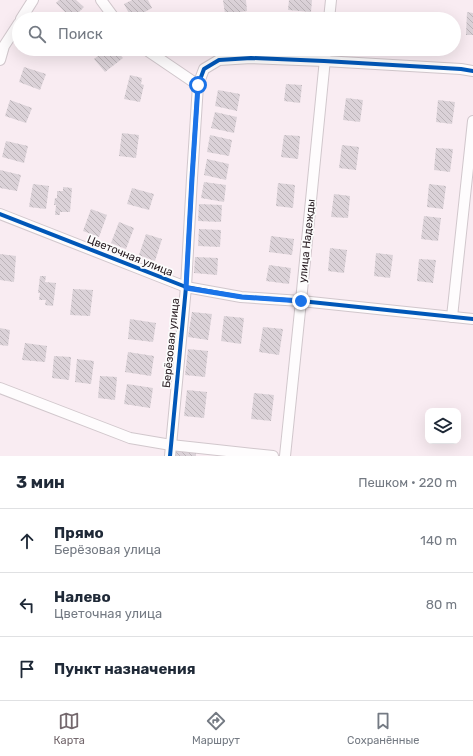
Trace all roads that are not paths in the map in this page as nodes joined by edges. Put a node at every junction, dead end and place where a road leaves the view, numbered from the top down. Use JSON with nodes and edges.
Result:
{"nodes":[{"id":1,"x":34,"y":0,"type":"edge"},
{"id":2,"x":101,"y":0,"type":"edge"},
{"id":3,"x":331,"y":0,"type":"edge"},
{"id":4,"x":26,"y":12,"type":"edge"},
{"id":5,"x":110,"y":12,"type":"edge"},
{"id":6,"x":330,"y":12,"type":"edge"},
{"id":7,"x":12,"y":34,"type":"edge"},
{"id":8,"x":155,"y":56,"type":"edge"},
{"id":9,"x":325,"y":56,"type":"edge"},
{"id":10,"x":0,"y":60,"type":"edge"},
{"id":11,"x":324,"y":61,"type":"junction"},
{"id":12,"x":473,"y":71,"type":"edge"},
{"id":13,"x":198,"y":85,"type":"junction"},
{"id":14,"x":473,"y":121,"type":"edge"},
{"id":15,"x":0,"y":214,"type":"edge"},
{"id":16,"x":186,"y":288,"type":"junction"},
{"id":17,"x":301,"y":301,"type":"junction"},
{"id":18,"x":452,"y":317,"type":"junction"},
{"id":19,"x":473,"y":319,"type":"edge"},
{"id":20,"x":0,"y":388,"type":"edge"},
{"id":21,"x":171,"y":445,"type":"junction"},
{"id":22,"x":170,"y":456,"type":"edge"},
{"id":23,"x":273,"y":456,"type":"edge"},
{"id":24,"x":285,"y":456,"type":"edge"}],
"edges":[{"from":1,"to":4,"type":"street"},
{"from":2,"to":5,"type":"street"},
{"from":3,"to":6,"type":"street"},
{"from":7,"to":10,"type":"street"},
{"from":8,"to":13,"type":"street"},
{"from":9,"to":11,"type":"street","name":"улица Надежды"},
{"from":11,"to":12,"type":"street","name":"Берёзовая улица"},
{"from":11,"to":13,"type":"street","name":"Берёзовая улица"},
{"from":11,"to":17,"type":"street","name":"улица Надежды"},
{"from":13,"to":16,"type":"street","name":"Берёзовая улица"},
{"from":14,"to":18,"type":"street"},
{"from":15,"to":16,"type":"street","name":"Цветочная улица"},
{"from":16,"to":17,"type":"street","name":"Цветочная улица"},
{"from":16,"to":21,"type":"street","name":"Берёзовая улица"},
{"from":17,"to":18,"type":"street","name":"Цветочная улица"},
{"from":17,"to":24,"type":"street","name":"улица Надежды"},
{"from":18,"to":19,"type":"street","name":"Цветочная улица"},
{"from":20,"to":21,"type":"street"},
{"from":21,"to":22,"type":"street","name":"Берёзовая улица"},
{"from":21,"to":23,"type":"street"}]}
